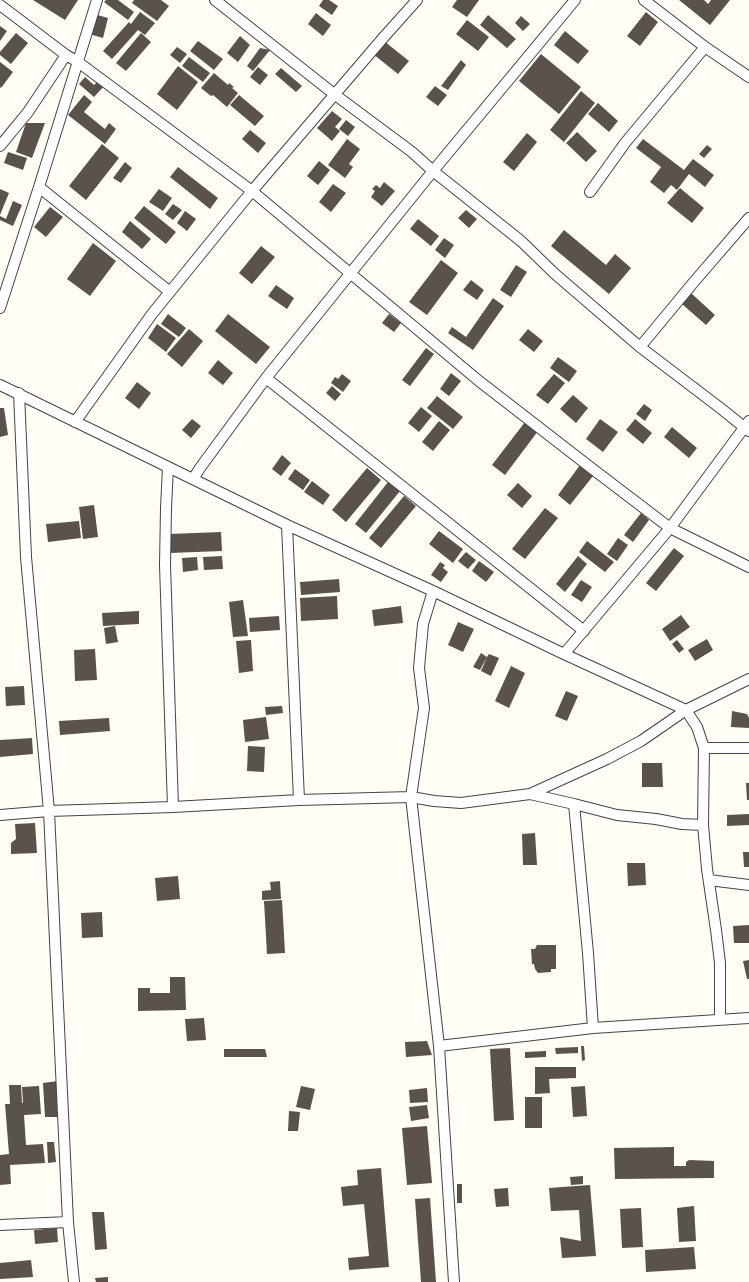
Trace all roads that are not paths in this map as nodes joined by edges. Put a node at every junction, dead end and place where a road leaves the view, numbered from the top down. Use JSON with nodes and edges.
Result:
{"nodes":[{"id":1,"x":97,"y":0,"type":"edge"},
{"id":2,"x":215,"y":0,"type":"edge"},
{"id":3,"x":417,"y":0,"type":"edge"},
{"id":4,"x":575,"y":0,"type":"edge"},
{"id":5,"x":644,"y":0,"type":"edge"},
{"id":6,"x":0,"y":5,"type":"edge"},
{"id":7,"x":704,"y":47,"type":"junction"},
{"id":8,"x":66,"y":55,"type":"junction"},
{"id":9,"x":78,"y":62,"type":"junction"},
{"id":10,"x":749,"y":77,"type":"edge"},
{"id":11,"x":334,"y":94,"type":"junction"},
{"id":12,"x":0,"y":146,"type":"edge"},
{"id":13,"x":433,"y":171,"type":"junction"},
{"id":14,"x":40,"y":187,"type":"junction"},
{"id":15,"x":252,"y":191,"type":"junction"},
{"id":16,"x":590,"y":192,"type":"dead end"},
{"id":17,"x":749,"y":218,"type":"edge"},
{"id":18,"x":351,"y":273,"type":"junction"},
{"id":19,"x":170,"y":292,"type":"junction"},
{"id":20,"x":0,"y":308,"type":"edge"},
{"id":21,"x":640,"y":347,"type":"junction"},
{"id":22,"x":266,"y":378,"type":"junction"},
{"id":23,"x":0,"y":385,"type":"edge"},
{"id":24,"x":19,"y":393,"type":"junction"},
{"id":25,"x":75,"y":422,"type":"junction"},
{"id":26,"x":747,"y":426,"type":"edge"},
{"id":27,"x":168,"y":467,"type":"junction"},
{"id":28,"x":193,"y":479,"type":"junction"},
{"id":29,"x":287,"y":525,"type":"junction"},
{"id":30,"x":670,"y":528,"type":"junction"},
{"id":31,"x":749,"y":567,"type":"edge"},
{"id":32,"x":433,"y":591,"type":"junction"},
{"id":33,"x":584,"y":631,"type":"junction"},
{"id":34,"x":564,"y":654,"type":"junction"},
{"id":35,"x":749,"y":679,"type":"edge"},
{"id":36,"x":686,"y":710,"type":"junction"},
{"id":37,"x":704,"y":748,"type":"junction"},
{"id":38,"x":749,"y":748,"type":"edge"},
{"id":39,"x":530,"y":794,"type":"junction"},
{"id":40,"x":411,"y":798,"type":"junction"},
{"id":41,"x":299,"y":800,"type":"junction"},
{"id":42,"x":574,"y":804,"type":"junction"},
{"id":43,"x":173,"y":807,"type":"junction"},
{"id":44,"x":49,"y":811,"type":"junction"},
{"id":45,"x":0,"y":815,"type":"edge"},
{"id":46,"x":703,"y":825,"type":"junction"},
{"id":47,"x":709,"y":880,"type":"junction"},
{"id":48,"x":749,"y":885,"type":"edge"},
{"id":49,"x":749,"y":1018,"type":"edge"},
{"id":50,"x":720,"y":1020,"type":"junction"},
{"id":51,"x":593,"y":1028,"type":"junction"},
{"id":52,"x":439,"y":1046,"type":"junction"},
{"id":53,"x":68,"y":1222,"type":"junction"},
{"id":54,"x":0,"y":1225,"type":"edge"},
{"id":55,"x":74,"y":1282,"type":"edge"},
{"id":56,"x":454,"y":1282,"type":"edge"}],
"edges":[{"from":1,"to":9,"type":"street"},
{"from":2,"to":11,"type":"street"},
{"from":3,"to":11,"type":"street"},
{"from":4,"to":13,"type":"street"},
{"from":5,"to":7,"type":"street"},
{"from":6,"to":8,"type":"street"},
{"from":7,"to":10,"type":"street"},
{"from":7,"to":16,"type":"street"},
{"from":8,"to":9,"type":"street"},
{"from":8,"to":12,"type":"street"},
{"from":9,"to":14,"type":"street"},
{"from":9,"to":15,"type":"street"},
{"from":11,"to":13,"type":"street"},
{"from":11,"to":15,"type":"street"},
{"from":13,"to":18,"type":"street"},
{"from":13,"to":21,"type":"street"},
{"from":14,"to":19,"type":"street"},
{"from":14,"to":20,"type":"street"},
{"from":15,"to":18,"type":"street"},
{"from":15,"to":19,"type":"street"},
{"from":17,"to":21,"type":"street"},
{"from":18,"to":22,"type":"street"},
{"from":18,"to":30,"type":"street"},
{"from":19,"to":25,"type":"street"},
{"from":21,"to":26,"type":"street"},
{"from":22,"to":28,"type":"street"},
{"from":22,"to":33,"type":"street"},
{"from":23,"to":24,"type":"street"},
{"from":24,"to":25,"type":"street"},
{"from":24,"to":44,"type":"street"},
{"from":25,"to":27,"type":"street"},
{"from":26,"to":30,"type":"street"},
{"from":27,"to":28,"type":"street"},
{"from":27,"to":43,"type":"street"},
{"from":28,"to":29,"type":"street"},
{"from":29,"to":32,"type":"street"},
{"from":29,"to":41,"type":"street"},
{"from":30,"to":31,"type":"street"},
{"from":30,"to":33,"type":"street"},
{"from":32,"to":34,"type":"street"},
{"from":32,"to":40,"type":"street"},
{"from":33,"to":34,"type":"street"},
{"from":34,"to":36,"type":"street"},
{"from":35,"to":36,"type":"street"},
{"from":36,"to":37,"type":"street"},
{"from":36,"to":39,"type":"street"},
{"from":37,"to":38,"type":"street"},
{"from":37,"to":46,"type":"street"},
{"from":39,"to":40,"type":"street"},
{"from":39,"to":42,"type":"street"},
{"from":40,"to":41,"type":"street"},
{"from":40,"to":52,"type":"street"},
{"from":41,"to":43,"type":"street"},
{"from":42,"to":46,"type":"street"},
{"from":42,"to":51,"type":"street"},
{"from":43,"to":44,"type":"street"},
{"from":44,"to":45,"type":"street"},
{"from":44,"to":53,"type":"street"},
{"from":46,"to":47,"type":"street"},
{"from":47,"to":48,"type":"street"},
{"from":47,"to":50,"type":"street"},
{"from":49,"to":50,"type":"street"},
{"from":50,"to":51,"type":"street"},
{"from":51,"to":52,"type":"street"},
{"from":52,"to":56,"type":"street"},
{"from":53,"to":54,"type":"street"},
{"from":53,"to":55,"type":"street"}]}
